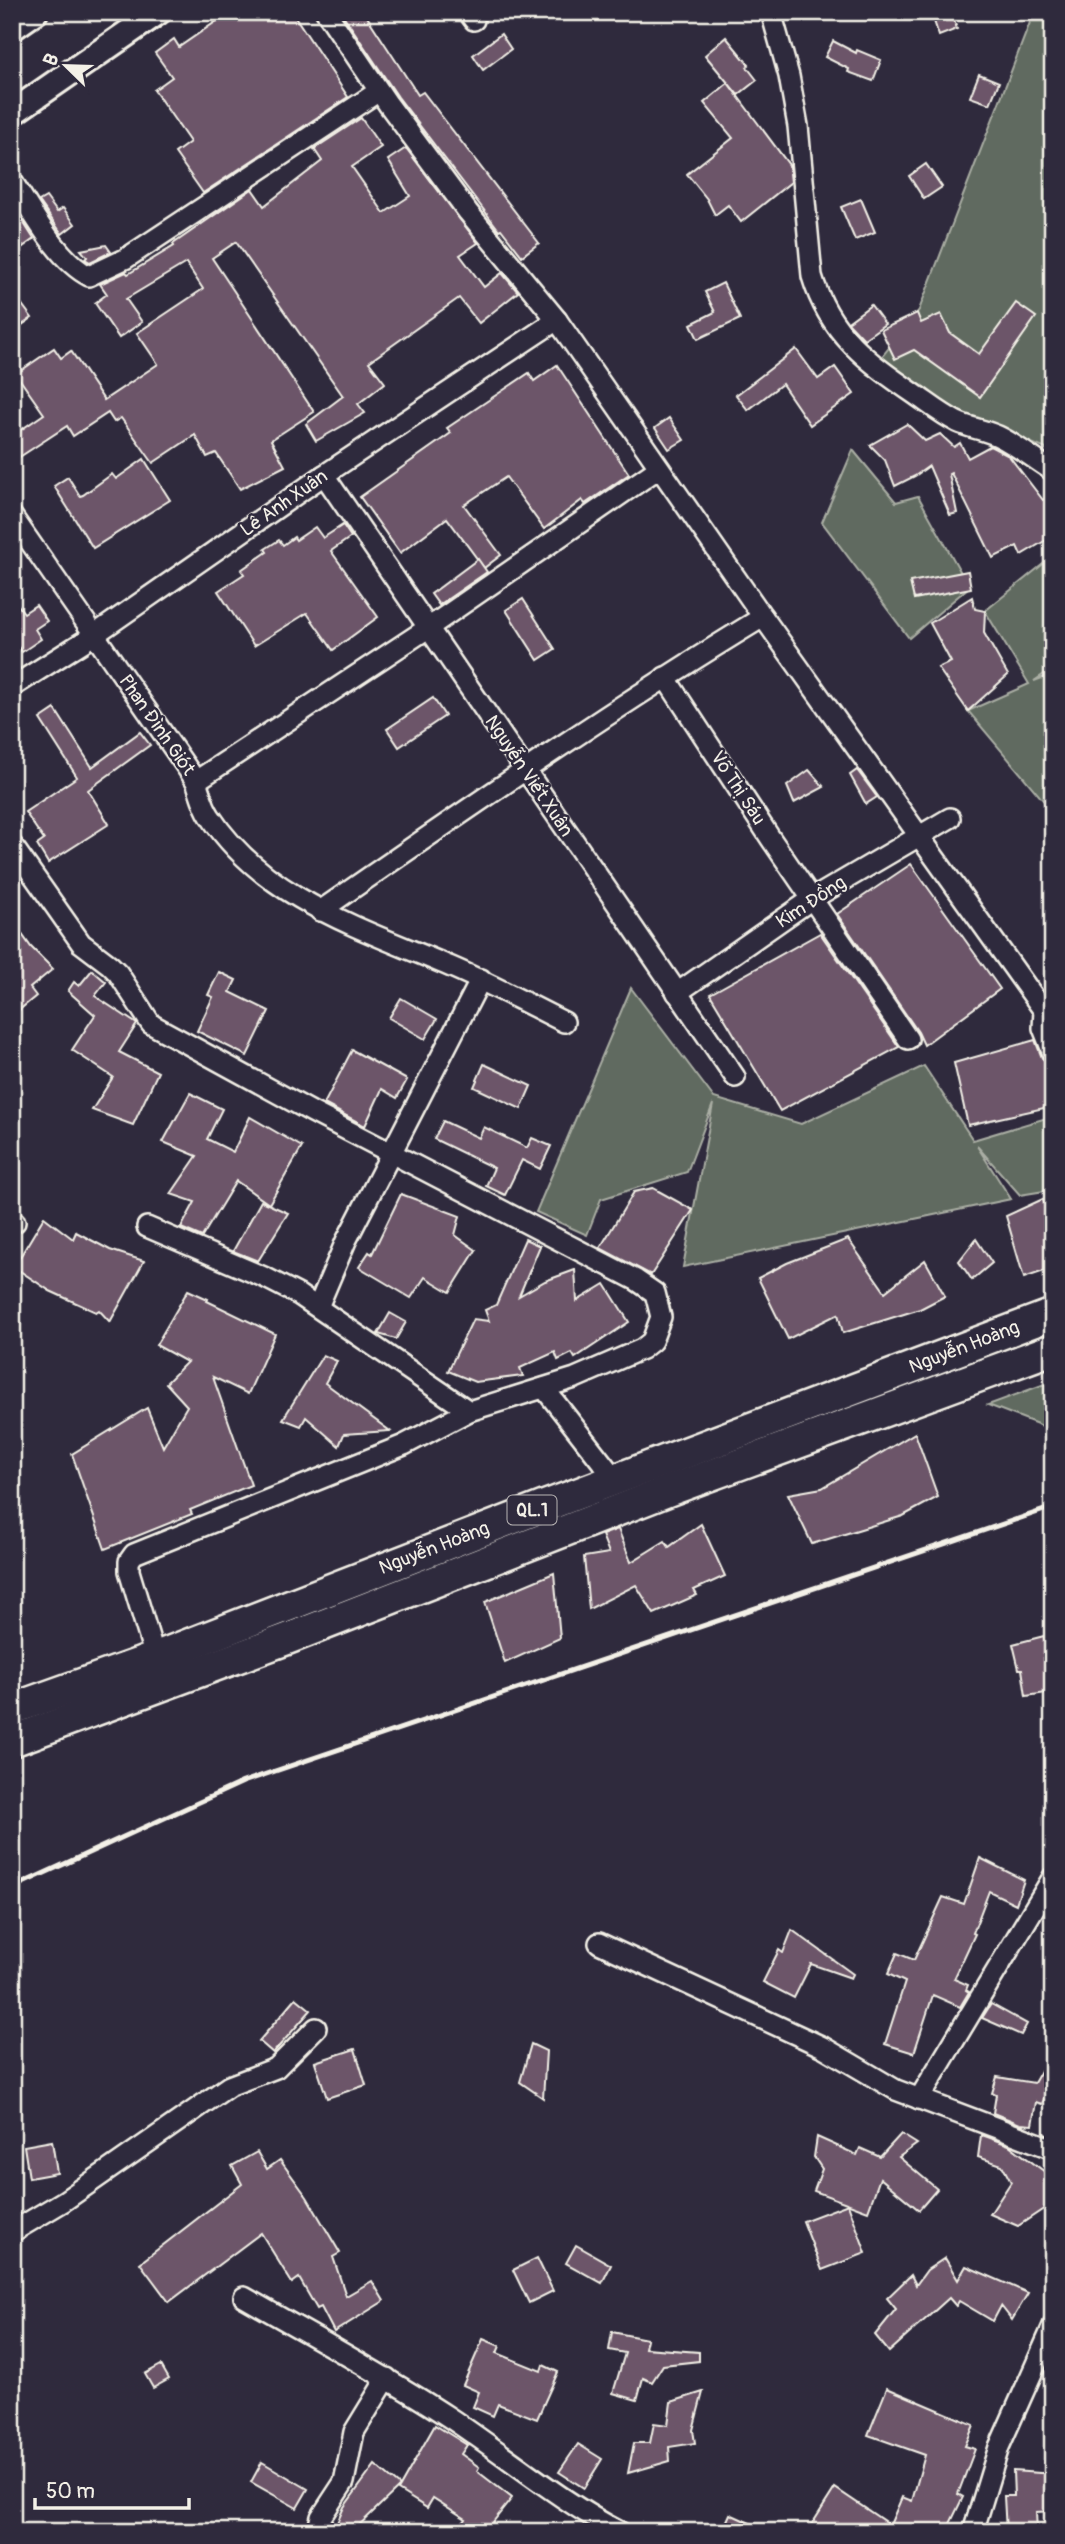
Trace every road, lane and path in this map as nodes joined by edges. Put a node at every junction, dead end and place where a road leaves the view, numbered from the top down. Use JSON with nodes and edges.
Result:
{"nodes":[{"id":1,"x":35,"y":12,"type":"edge"},
{"id":2,"x":158,"y":12,"type":"edge"},
{"id":3,"x":326,"y":12,"type":"edge"},
{"id":4,"x":771,"y":12,"type":"edge"},
{"id":5,"x":12,"y":28,"type":"edge"},
{"id":6,"x":379,"y":91,"type":"junction"},
{"id":7,"x":12,"y":113,"type":"edge"},
{"id":8,"x":12,"y":181,"type":"edge"},
{"id":9,"x":557,"y":320,"type":"junction"},
{"id":10,"x":659,"y":468,"type":"junction"},
{"id":11,"x":1053,"y":471,"type":"edge"},
{"id":12,"x":324,"y":475,"type":"junction"},
{"id":13,"x":12,"y":516,"type":"edge"},
{"id":14,"x":763,"y":617,"type":"junction"},
{"id":15,"x":428,"y":628,"type":"junction"},
{"id":16,"x":94,"y":635,"type":"junction"},
{"id":17,"x":665,"y":677,"type":"junction"},
{"id":18,"x":12,"y":687,"type":"edge"},
{"id":19,"x":524,"y":770,"type":"junction"},
{"id":20,"x":196,"y":781,"type":"junction"},
{"id":21,"x":950,"y":818,"type":"dead end"},
{"id":22,"x":918,"y":836,"type":"junction"},
{"id":23,"x":12,"y":845,"type":"edge"},
{"id":24,"x":812,"y":898,"type":"junction"},
{"id":25,"x":320,"y":911,"type":"junction"},
{"id":26,"x":481,"y":979,"type":"junction"},
{"id":27,"x":677,"y":993,"type":"junction"},
{"id":28,"x":564,"y":1022,"type":"dead end"},
{"id":29,"x":908,"y":1039,"type":"dead end"},
{"id":30,"x":1053,"y":1053,"type":"edge"},
{"id":31,"x":735,"y":1077,"type":"dead end"},
{"id":32,"x":391,"y":1153,"type":"junction"},
{"id":33,"x":147,"y":1227,"type":"dead end"},
{"id":34,"x":318,"y":1307,"type":"junction"},
{"id":35,"x":1053,"y":1314,"type":"edge"},
{"id":36,"x":1053,"y":1349,"type":"edge"},
{"id":37,"x":544,"y":1388,"type":"junction"},
{"id":38,"x":468,"y":1411,"type":"junction"},
{"id":39,"x":614,"y":1479,"type":"junction"},
{"id":40,"x":155,"y":1657,"type":"junction"},
{"id":41,"x":12,"y":1709,"type":"edge"},
{"id":42,"x":12,"y":1741,"type":"edge"},
{"id":43,"x":1053,"y":1877,"type":"edge"},
{"id":44,"x":599,"y":1943,"type":"dead end"},
{"id":45,"x":316,"y":2028,"type":"dead end"},
{"id":46,"x":919,"y":2099,"type":"junction"},
{"id":47,"x":1053,"y":2149,"type":"edge"},
{"id":48,"x":12,"y":2232,"type":"edge"},
{"id":49,"x":244,"y":2297,"type":"dead end"},
{"id":50,"x":1053,"y":2326,"type":"edge"},
{"id":51,"x":1048,"y":2348,"type":"edge"},
{"id":52,"x":387,"y":2378,"type":"junction"},
{"id":53,"x":590,"y":2525,"type":"edge"},
{"id":54,"x":317,"y":2532,"type":"edge"},
{"id":55,"x":620,"y":2532,"type":"edge"},
{"id":56,"x":973,"y":2532,"type":"edge"}],
"edges":[{"from":1,"to":5,"type":"main road"},
{"from":2,"to":7,"type":"main road"},
{"from":3,"to":6,"type":"street"},
{"from":4,"to":11,"type":"street"},
{"from":6,"to":8,"type":"street"},
{"from":6,"to":9,"type":"street"},
{"from":9,"to":10,"type":"street"},
{"from":9,"to":12,"type":"street","name":"Lê Anh Xuân"},
{"from":10,"to":14,"type":"street"},
{"from":10,"to":15,"type":"street"},
{"from":12,"to":15,"type":"street","name":"Nguyễn Viết Xuân"},
{"from":12,"to":16,"type":"street","name":"Lê Anh Xuân"},
{"from":13,"to":16,"type":"street","name":"Phan Đình Giót"},
{"from":14,"to":17,"type":"street"},
{"from":14,"to":22,"type":"street"},
{"from":15,"to":19,"type":"street","name":"Nguyễn Viết Xuân"},
{"from":15,"to":20,"type":"street"},
{"from":16,"to":18,"type":"street","name":"Lê Anh Xuân"},
{"from":16,"to":20,"type":"street","name":"Phan Đình Giót"},
{"from":17,"to":19,"type":"street"},
{"from":17,"to":24,"type":"street","name":"Võ Thị Sáu"},
{"from":19,"to":25,"type":"street"},
{"from":19,"to":27,"type":"street","name":"Nguyễn Viết Xuân"},
{"from":20,"to":25,"type":"street","name":"Phan Đình Giót"},
{"from":21,"to":22,"type":"street","name":"Kim Đồng"},
{"from":22,"to":24,"type":"street","name":"Kim Đồng"},
{"from":22,"to":30,"type":"street"},
{"from":23,"to":32,"type":"street"},
{"from":24,"to":27,"type":"street","name":"Kim Đồng"},
{"from":24,"to":29,"type":"street","name":"Võ Thị Sáu"},
{"from":25,"to":26,"type":"street","name":"Phan Đình Giót"},
{"from":26,"to":28,"type":"street","name":"Phan Đình Giót"},
{"from":26,"to":32,"type":"street"},
{"from":27,"to":31,"type":"street","name":"Nguyễn Viết Xuân"},
{"from":32,"to":34,"type":"street"},
{"from":32,"to":37,"type":"street"},
{"from":33,"to":34,"type":"street"},
{"from":34,"to":38,"type":"street"},
{"from":35,"to":39,"type":"highway","name":"Nguyễn Hoàng","number":"QL.1"},
{"from":36,"to":42,"type":"highway","name":"Nguyễn Hoàng","number":"QL.1"},
{"from":37,"to":38,"type":"street"},
{"from":37,"to":39,"type":"street"},
{"from":38,"to":40,"type":"street"},
{"from":39,"to":40,"type":"highway","name":"Nguyễn Hoàng","number":"QL.1"},
{"from":40,"to":41,"type":"highway","name":"Nguyễn Hoàng","number":"QL.1"},
{"from":43,"to":46,"type":"street"},
{"from":44,"to":46,"type":"street"},
{"from":45,"to":48,"type":"street"},
{"from":46,"to":47,"type":"street"},
{"from":49,"to":52,"type":"street"},
{"from":50,"to":51,"type":"street"},
{"from":51,"to":56,"type":"street"},
{"from":52,"to":53,"type":"street"},
{"from":52,"to":54,"type":"street"},
{"from":53,"to":55,"type":"street"}]}
